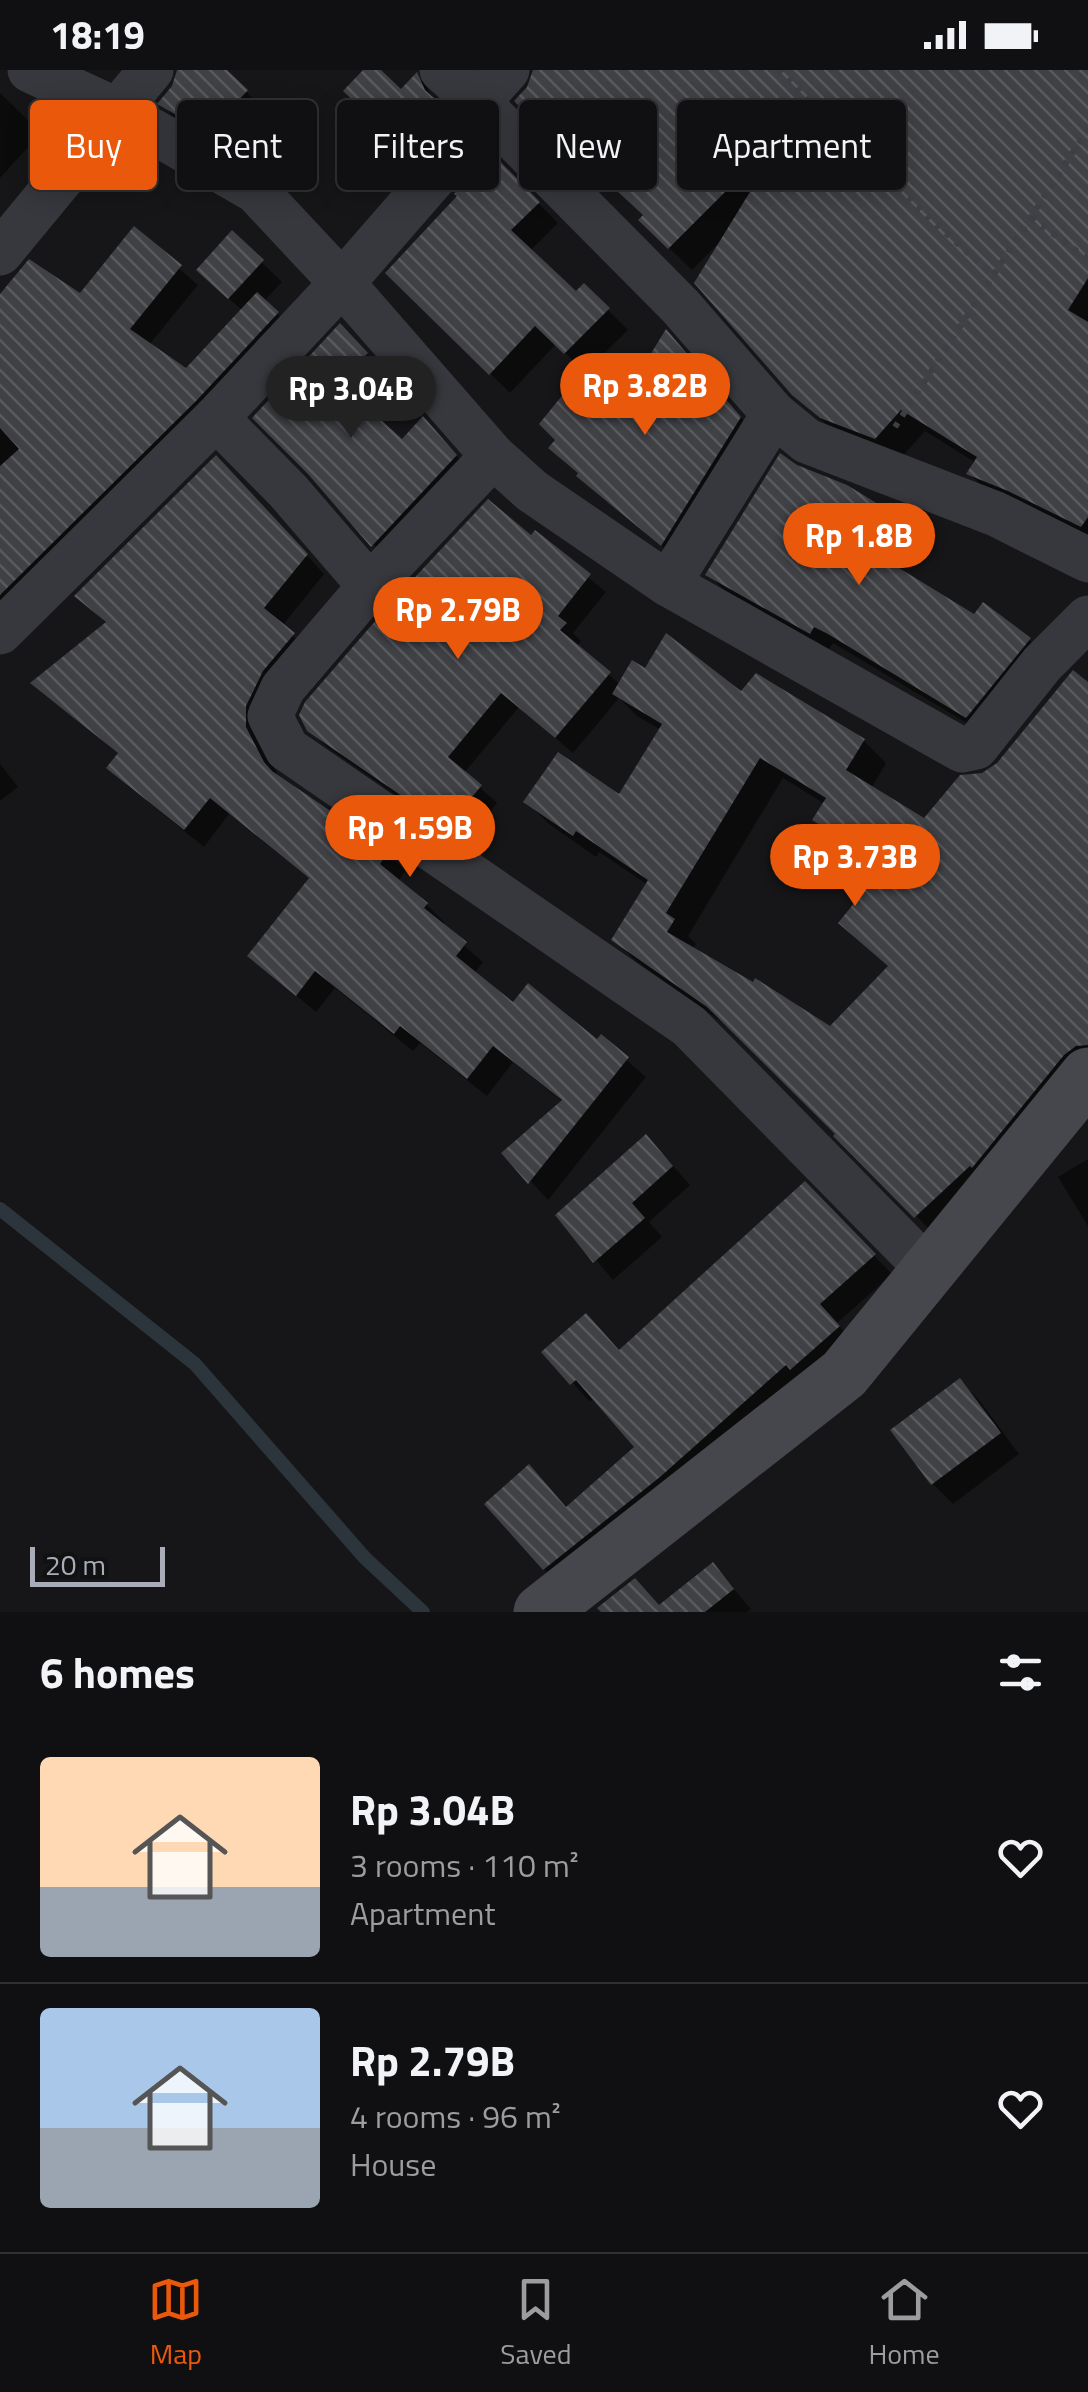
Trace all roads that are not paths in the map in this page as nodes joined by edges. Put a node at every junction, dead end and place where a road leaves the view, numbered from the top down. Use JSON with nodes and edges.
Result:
{"nodes":[{"id":1,"x":151,"y":70,"type":"edge"},
{"id":2,"x":442,"y":70,"type":"edge"},
{"id":3,"x":47,"y":77,"type":"edge"},
{"id":4,"x":491,"y":95,"type":"edge"},
{"id":5,"x":96,"y":100,"type":"edge"},
{"id":6,"x":119,"y":100,"type":"edge"},
{"id":7,"x":157,"y":134,"type":"edge"},
{"id":8,"x":48,"y":190,"type":"edge"},
{"id":9,"x":0,"y":253,"type":"edge"},
{"id":10,"x":342,"y":283,"type":"junction"},
{"id":11,"x":774,"y":414,"type":"junction"},
{"id":12,"x":216,"y":418,"type":"junction"},
{"id":13,"x":493,"y":456,"type":"junction"},
{"id":14,"x":1088,"y":560,"type":"edge"},
{"id":15,"x":668,"y":584,"type":"junction"},
{"id":16,"x":370,"y":586,"type":"junction"},
{"id":17,"x":1088,"y":618,"type":"edge"},
{"id":18,"x":0,"y":632,"type":"edge"},
{"id":19,"x":1088,"y":1075,"type":"edge"},
{"id":20,"x":910,"y":1251,"type":"dead end"},
{"id":21,"x":541,"y":1612,"type":"edge"}],
"edges":[{"from":1,"to":6,"type":"street"},
{"from":2,"to":4,"type":"street"},
{"from":3,"to":5,"type":"street"},
{"from":4,"to":10,"type":"street"},
{"from":4,"to":11,"type":"street"},
{"from":7,"to":10,"type":"street"},
{"from":8,"to":9,"type":"street"},
{"from":10,"to":12,"type":"street"},
{"from":10,"to":13,"type":"street"},
{"from":11,"to":14,"type":"street"},
{"from":11,"to":15,"type":"street"},
{"from":12,"to":16,"type":"street"},
{"from":12,"to":18,"type":"street"},
{"from":13,"to":15,"type":"street"},
{"from":13,"to":16,"type":"street"},
{"from":15,"to":17,"type":"street"},
{"from":16,"to":20,"type":"street"},
{"from":19,"to":21,"type":"street"}]}
